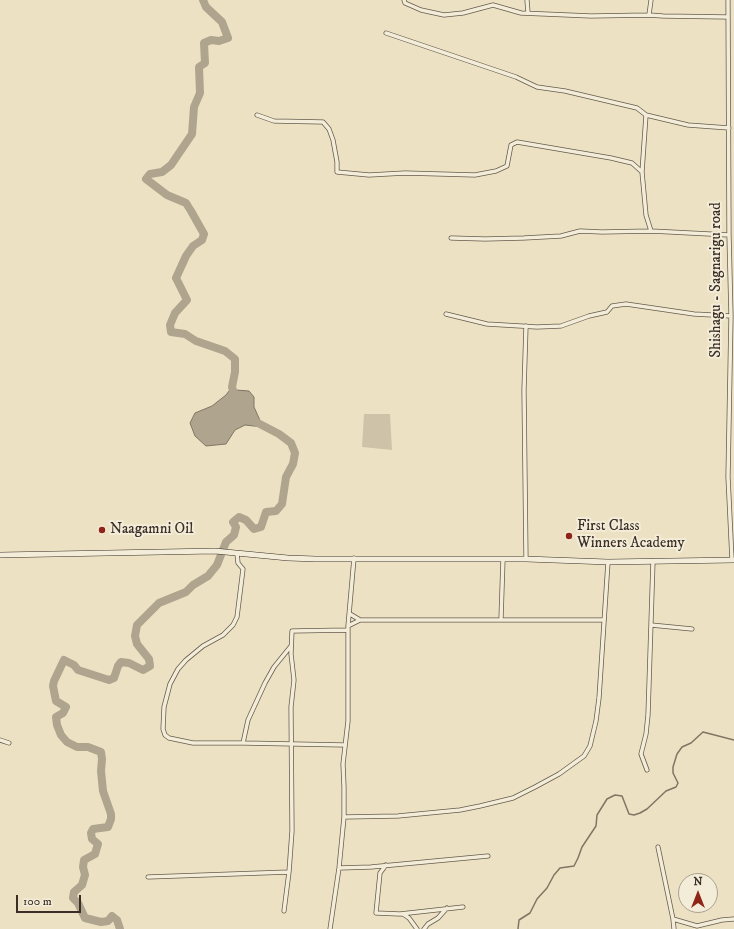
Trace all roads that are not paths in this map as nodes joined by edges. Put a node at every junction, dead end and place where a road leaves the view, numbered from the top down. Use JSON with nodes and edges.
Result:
{"nodes":[{"id":1,"x":404,"y":0,"type":"edge"},
{"id":2,"x":527,"y":0,"type":"edge"},
{"id":3,"x":651,"y":0,"type":"edge"},
{"id":4,"x":728,"y":0,"type":"edge"},
{"id":5,"x":528,"y":13,"type":"junction"},
{"id":6,"x":650,"y":15,"type":"junction"},
{"id":7,"x":728,"y":17,"type":"junction"},
{"id":8,"x":386,"y":34,"type":"dead end"},
{"id":9,"x":728,"y":37,"type":"junction"},
{"id":10,"x":734,"y":37,"type":"edge"},
{"id":11,"x":257,"y":115,"type":"dead end"},
{"id":12,"x":646,"y":115,"type":"junction"},
{"id":13,"x":729,"y":128,"type":"junction"},
{"id":14,"x":642,"y":172,"type":"junction"},
{"id":15,"x":651,"y":231,"type":"junction"},
{"id":16,"x":729,"y":235,"type":"junction"},
{"id":17,"x":451,"y":238,"type":"dead end"},
{"id":18,"x":734,"y":285,"type":"edge"},
{"id":19,"x":730,"y":292,"type":"junction"},
{"id":20,"x":446,"y":314,"type":"dead end"},
{"id":21,"x":731,"y":316,"type":"junction"},
{"id":22,"x":526,"y":326,"type":"junction"},
{"id":23,"x":732,"y":379,"type":"edge"},
{"id":24,"x":237,"y":553,"type":"junction"},
{"id":25,"x":0,"y":555,"type":"edge"},
{"id":26,"x":354,"y":558,"type":"junction"},
{"id":27,"x":503,"y":559,"type":"junction"},
{"id":28,"x":526,"y":559,"type":"junction"},
{"id":29,"x":654,"y":560,"type":"junction"},
{"id":30,"x":733,"y":560,"type":"edge"},
{"id":31,"x":608,"y":562,"type":"junction"},
{"id":32,"x":350,"y":614,"type":"junction"},
{"id":33,"x":501,"y":619,"type":"junction"},
{"id":34,"x":360,"y":620,"type":"junction"},
{"id":35,"x":604,"y":620,"type":"junction"},
{"id":36,"x":651,"y":625,"type":"junction"},
{"id":37,"x":348,"y":628,"type":"junction"},
{"id":38,"x":692,"y":629,"type":"dead end"},
{"id":39,"x":291,"y":646,"type":"junction"},
{"id":40,"x":0,"y":740,"type":"edge"},
{"id":41,"x":9,"y":743,"type":"dead end"},
{"id":42,"x":243,"y":743,"type":"junction"},
{"id":43,"x":292,"y":745,"type":"junction"},
{"id":44,"x":345,"y":745,"type":"junction"},
{"id":45,"x":647,"y":770,"type":"dead end"},
{"id":46,"x":344,"y":817,"type":"junction"},
{"id":47,"x":658,"y":847,"type":"dead end"},
{"id":48,"x":488,"y":856,"type":"dead end"},
{"id":49,"x":386,"y":865,"type":"junction"},
{"id":50,"x":371,"y":867,"type":"junction"},
{"id":51,"x":339,"y":868,"type":"junction"},
{"id":52,"x":289,"y":872,"type":"junction"},
{"id":53,"x":380,"y":873,"type":"junction"},
{"id":54,"x":148,"y":877,"type":"dead end"},
{"id":55,"x":463,"y":907,"type":"dead end"},
{"id":56,"x":447,"y":908,"type":"junction"},
{"id":57,"x":284,"y":911,"type":"dead end"},
{"id":58,"x":400,"y":914,"type":"junction"},
{"id":59,"x":673,"y":919,"type":"junction"},
{"id":60,"x":734,"y":919,"type":"edge"},
{"id":61,"x":330,"y":929,"type":"edge"},
{"id":62,"x":417,"y":929,"type":"edge"},
{"id":63,"x":424,"y":929,"type":"edge"},
{"id":64,"x":674,"y":929,"type":"edge"}],
"edges":[{"from":1,"to":5,"type":"street"},
{"from":2,"to":5,"type":"street"},
{"from":3,"to":6,"type":"street"},
{"from":4,"to":7,"type":"street","name":"Shishagu - Sagnarigu road"},
{"from":5,"to":6,"type":"street"},
{"from":6,"to":7,"type":"street"},
{"from":7,"to":9,"type":"street","name":"Shishagu - Sagnarigu road"},
{"from":8,"to":12,"type":"street"},
{"from":9,"to":10,"type":"street"},
{"from":9,"to":13,"type":"street","name":"Shishagu - Sagnarigu road"},
{"from":11,"to":14,"type":"street"},
{"from":12,"to":13,"type":"street"},
{"from":12,"to":14,"type":"street"},
{"from":13,"to":16,"type":"street","name":"Shishagu - Sagnarigu road"},
{"from":14,"to":15,"type":"street"},
{"from":15,"to":16,"type":"street"},
{"from":15,"to":17,"type":"street"},
{"from":16,"to":19,"type":"street","name":"Shishagu - Sagnarigu road"},
{"from":18,"to":19,"type":"street"},
{"from":19,"to":21,"type":"street","name":"Shishagu - Sagnarigu road"},
{"from":20,"to":22,"type":"street"},
{"from":21,"to":22,"type":"street"},
{"from":21,"to":23,"type":"street","name":"Shishagu - Sagnarigu road"},
{"from":22,"to":28,"type":"street"},
{"from":23,"to":30,"type":"street","name":"Shishagu - Sagnarigu road"},
{"from":24,"to":25,"type":"main road"},
{"from":24,"to":26,"type":"main road"},
{"from":24,"to":42,"type":"street"},
{"from":26,"to":27,"type":"main road"},
{"from":26,"to":32,"type":"street"},
{"from":27,"to":28,"type":"main road"},
{"from":27,"to":33,"type":"street"},
{"from":28,"to":31,"type":"main road"},
{"from":29,"to":30,"type":"main road"},
{"from":29,"to":31,"type":"main road"},
{"from":29,"to":36,"type":"street"},
{"from":31,"to":35,"type":"street"},
{"from":32,"to":34,"type":"street"},
{"from":32,"to":37,"type":"street"},
{"from":33,"to":34,"type":"street"},
{"from":33,"to":35,"type":"street"},
{"from":34,"to":37,"type":"street"},
{"from":35,"to":46,"type":"street"},
{"from":36,"to":38,"type":"street"},
{"from":36,"to":45,"type":"street"},
{"from":37,"to":39,"type":"street"},
{"from":37,"to":44,"type":"street"},
{"from":39,"to":42,"type":"street"},
{"from":39,"to":43,"type":"street"},
{"from":40,"to":41,"type":"street"},
{"from":42,"to":43,"type":"street"},
{"from":43,"to":44,"type":"street"},
{"from":43,"to":52,"type":"street"},
{"from":44,"to":46,"type":"street"},
{"from":46,"to":51,"type":"street"},
{"from":47,"to":59,"type":"street"},
{"from":48,"to":49,"type":"street"},
{"from":49,"to":50,"type":"street"},
{"from":49,"to":53,"type":"street"},
{"from":50,"to":51,"type":"street"},
{"from":50,"to":53,"type":"street"},
{"from":51,"to":61,"type":"street"},
{"from":52,"to":54,"type":"street"},
{"from":52,"to":57,"type":"street"},
{"from":53,"to":58,"type":"street"},
{"from":55,"to":56,"type":"street"},
{"from":56,"to":58,"type":"street"},
{"from":56,"to":63,"type":"street"},
{"from":58,"to":62,"type":"street"},
{"from":59,"to":60,"type":"street"},
{"from":59,"to":64,"type":"street"}]}
